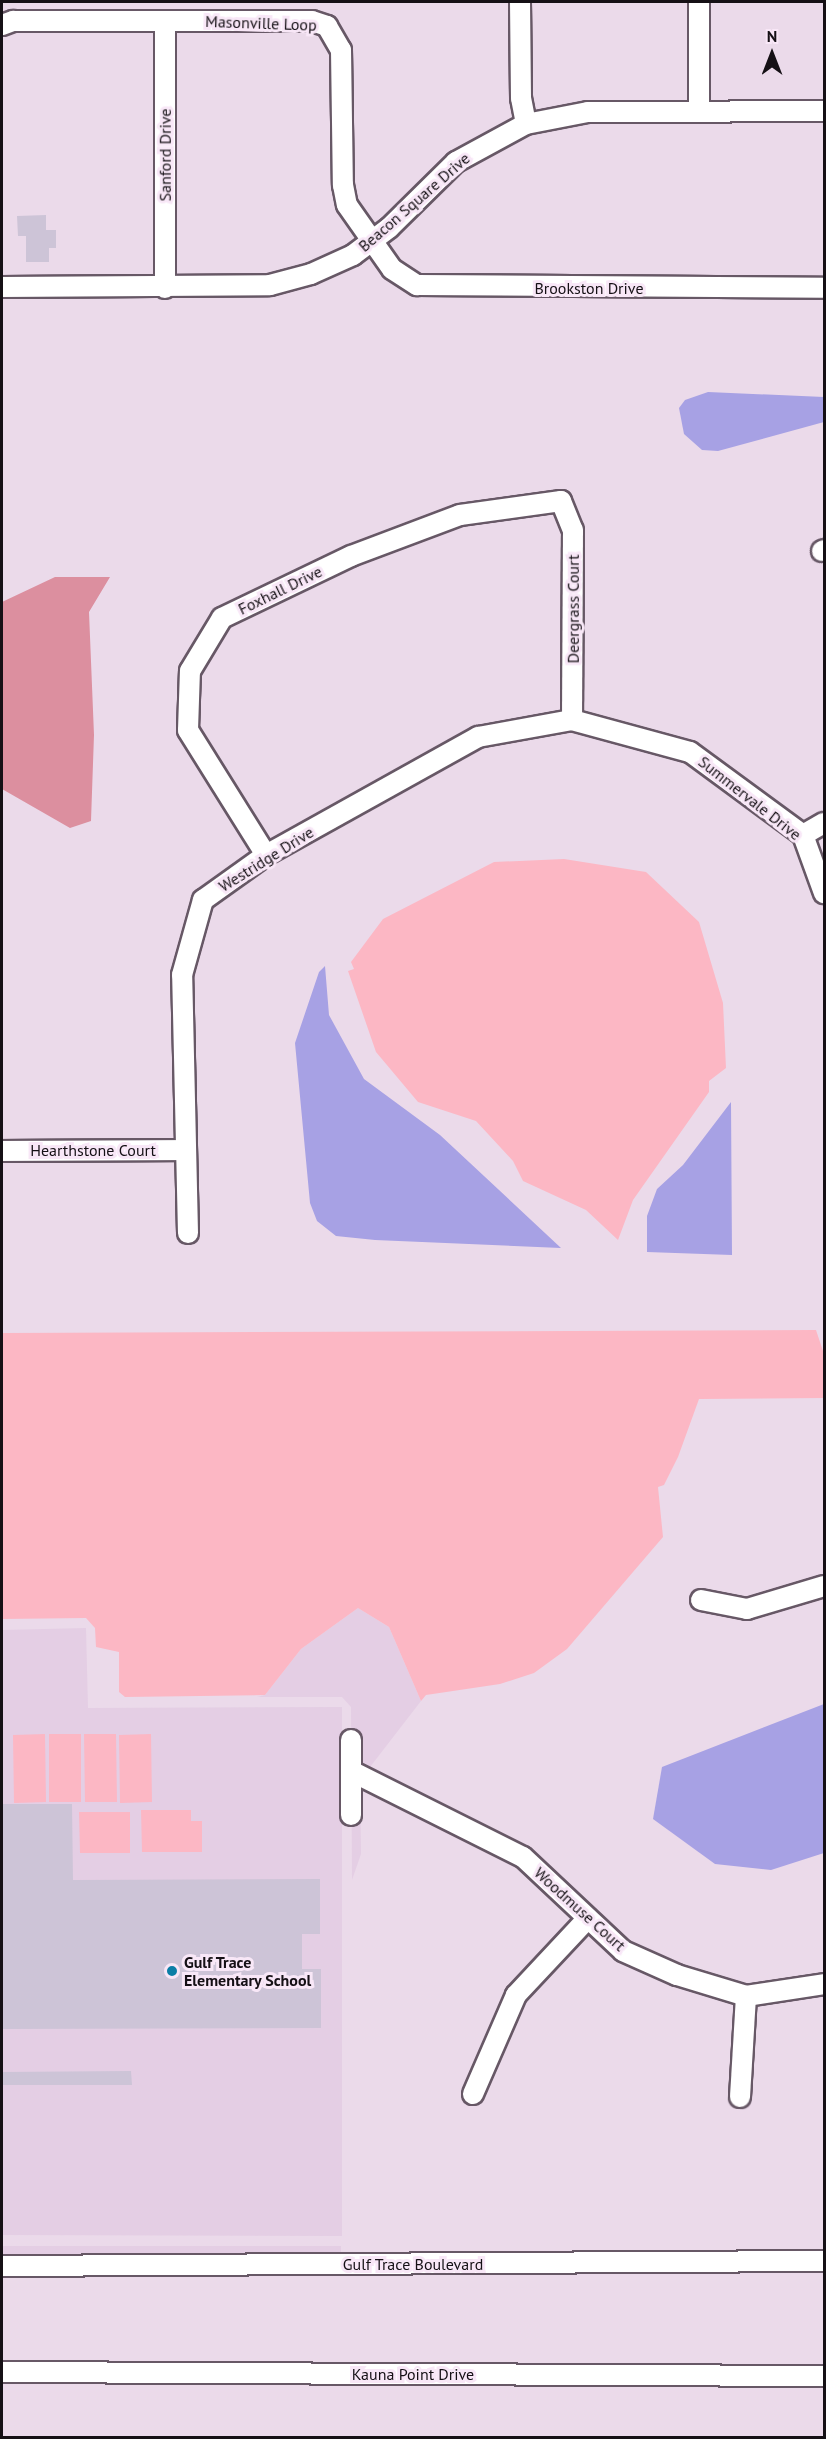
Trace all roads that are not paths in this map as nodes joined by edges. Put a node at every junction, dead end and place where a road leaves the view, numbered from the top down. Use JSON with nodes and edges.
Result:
{"nodes":[{"id":1,"x":520,"y":2,"type":"edge"},
{"id":2,"x":699,"y":2,"type":"edge"},
{"id":3,"x":165,"y":21,"type":"junction"},
{"id":4,"x":2,"y":25,"type":"edge"},
{"id":5,"x":699,"y":111,"type":"junction"},
{"id":6,"x":825,"y":111,"type":"edge"},
{"id":7,"x":526,"y":124,"type":"junction"},
{"id":8,"x":371,"y":243,"type":"junction"},
{"id":9,"x":2,"y":287,"type":"edge"},
{"id":10,"x":165,"y":288,"type":"junction"},
{"id":11,"x":825,"y":288,"type":"edge"},
{"id":12,"x":561,"y":501,"type":"joint"},
{"id":13,"x":572,"y":720,"type":"junction"},
{"id":14,"x":825,"y":823,"type":"edge"},
{"id":15,"x":803,"y":835,"type":"junction"},
{"id":16,"x":266,"y":855,"type":"junction"},
{"id":17,"x":825,"y":893,"type":"edge"},
{"id":18,"x":2,"y":1150,"type":"edge"},
{"id":19,"x":185,"y":1150,"type":"junction"},
{"id":20,"x":188,"y":1233,"type":"dead end"},
{"id":21,"x":825,"y":1586,"type":"edge"},
{"id":22,"x":700,"y":1600,"type":"dead end"},
{"id":23,"x":351,"y":1740,"type":"dead end"},
{"id":24,"x":351,"y":1771,"type":"junction"},
{"id":25,"x":351,"y":1815,"type":"dead end"},
{"id":26,"x":588,"y":1918,"type":"junction"},
{"id":27,"x":825,"y":1984,"type":"edge"},
{"id":28,"x":746,"y":1996,"type":"junction"},
{"id":29,"x":473,"y":2094,"type":"dead end"},
{"id":30,"x":740,"y":2097,"type":"dead end"},
{"id":31,"x":825,"y":2261,"type":"edge"},
{"id":32,"x":2,"y":2266,"type":"edge"},
{"id":33,"x":2,"y":2372,"type":"edge"},
{"id":34,"x":825,"y":2376,"type":"edge"}],
"edges":[{"from":1,"to":7,"type":"street"},
{"from":2,"to":5,"type":"street"},
{"from":3,"to":4,"type":"street","name":"Masonville Loop"},
{"from":3,"to":8,"type":"street","name":"Masonville Loop"},
{"from":3,"to":10,"type":"street","name":"Sanford Drive"},
{"from":5,"to":6,"type":"street","name":"Beacon Square Drive"},
{"from":5,"to":7,"type":"street","name":"Beacon Square Drive"},
{"from":7,"to":8,"type":"street","name":"Beacon Square Drive"},
{"from":8,"to":10,"type":"street","name":"Beacon Square Drive"},
{"from":8,"to":11,"type":"street","name":"Brookston Drive"},
{"from":9,"to":10,"type":"street","name":"Beacon Square Drive"},
{"from":12,"to":13,"type":"street","name":"Deergrass Court"},
{"from":12,"to":16,"type":"street","name":"Foxhall Drive"},
{"from":13,"to":15,"type":"street","name":"Summervale Drive"},
{"from":13,"to":16,"type":"street","name":"Westridge Drive"},
{"from":14,"to":15,"type":"street"},
{"from":15,"to":17,"type":"street","name":"Summervale Drive"},
{"from":16,"to":19,"type":"street","name":"Westridge Drive"},
{"from":18,"to":19,"type":"street","name":"Hearthstone Court"},
{"from":19,"to":20,"type":"street","name":"Westridge Drive"},
{"from":21,"to":22,"type":"street"},
{"from":23,"to":24,"type":"street"},
{"from":24,"to":25,"type":"street"},
{"from":24,"to":26,"type":"street","name":"Woodmuse Court"},
{"from":26,"to":28,"type":"street","name":"Woodmuse Court"},
{"from":26,"to":29,"type":"street"},
{"from":27,"to":28,"type":"street","name":"Woodmuse Court"},
{"from":28,"to":30,"type":"street"},
{"from":31,"to":32,"type":"street","name":"Gulf Trace Boulevard"},
{"from":33,"to":34,"type":"street","name":"Kauna Point Drive"}]}
